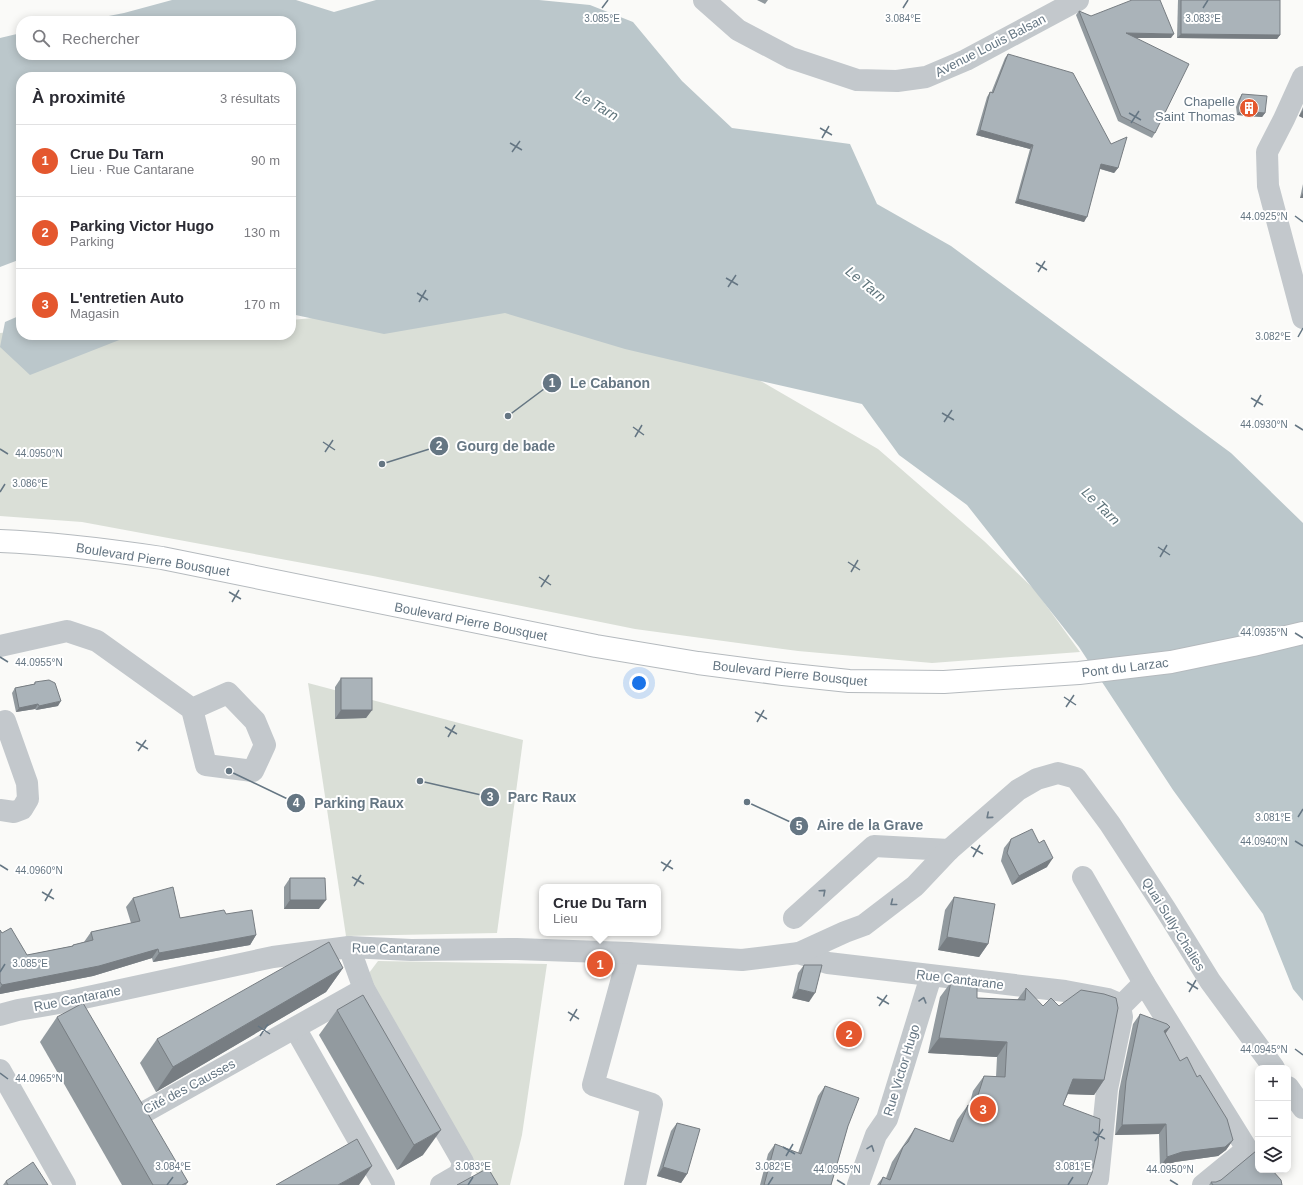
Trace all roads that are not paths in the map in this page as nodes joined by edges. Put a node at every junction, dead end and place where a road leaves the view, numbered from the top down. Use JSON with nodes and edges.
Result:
{"nodes":[{"id":1,"x":704,"y":0,"type":"edge"},
{"id":2,"x":1078,"y":0,"type":"edge"},
{"id":3,"x":1303,"y":77,"type":"edge"},
{"id":4,"x":1303,"y":318,"type":"edge"},
{"id":5,"x":0,"y":541,"type":"edge"},
{"id":6,"x":1303,"y":633,"type":"edge"},
{"id":7,"x":0,"y":646,"type":"edge"},
{"id":8,"x":944,"y":682,"type":"joint"},
{"id":9,"x":192,"y":709,"type":"dead end"},
{"id":10,"x":5,"y":721,"type":"dead end"},
{"id":11,"x":1076,"y":778,"type":"joint"},
{"id":12,"x":0,"y":810,"type":"edge"},
{"id":13,"x":949,"y":850,"type":"junction"},
{"id":14,"x":1083,"y":877,"type":"dead end"},
{"id":15,"x":794,"y":918,"type":"dead end"},
{"id":16,"x":349,"y":947,"type":"junction"},
{"id":17,"x":629,"y":953,"type":"junction"},
{"id":18,"x":799,"y":953,"type":"junction"},
{"id":19,"x":931,"y":976,"type":"junction"},
{"id":20,"x":1144,"y":983,"type":"junction"},
{"id":21,"x":364,"y":989,"type":"junction"},
{"id":22,"x":65,"y":1002,"type":"junction"},
{"id":23,"x":1120,"y":1007,"type":"junction"},
{"id":24,"x":0,"y":1015,"type":"edge"},
{"id":25,"x":77,"y":1022,"type":"edge"},
{"id":26,"x":295,"y":1028,"type":"junction"},
{"id":27,"x":1272,"y":1065,"type":"edge"},
{"id":28,"x":0,"y":1070,"type":"edge"},
{"id":29,"x":112,"y":1082,"type":"edge"},
{"id":30,"x":1291,"y":1091,"type":"edge"},
{"id":31,"x":1303,"y":1108,"type":"edge"},
{"id":32,"x":1255,"y":1156,"type":"edge"},
{"id":33,"x":1255,"y":1166,"type":"edge"},
{"id":34,"x":65,"y":1185,"type":"edge"},
{"id":35,"x":384,"y":1185,"type":"edge"},
{"id":36,"x":441,"y":1185,"type":"edge"},
{"id":37,"x":634,"y":1185,"type":"edge"},
{"id":38,"x":858,"y":1185,"type":"edge"},
{"id":39,"x":1095,"y":1185,"type":"edge"},
{"id":40,"x":1203,"y":1185,"type":"edge"}],
"edges":[{"from":1,"to":2,"type":"street","name":"Avenue Louis Balsan"},
{"from":3,"to":4,"type":"street"},
{"from":5,"to":8,"type":"main road","name":"Boulevard Pierre Bousquet"},
{"from":6,"to":8,"type":"main road","name":"Pont du Larzac"},
{"from":7,"to":9,"type":"street"},
{"from":10,"to":12,"type":"street"},
{"from":11,"to":13,"type":"street","name":"Rue Cantarane","one_way":true},
{"from":11,"to":27,"type":"street","name":"Quai Sully-Chalies"},
{"from":15,"to":13,"type":"street","one_way":true},
{"from":13,"to":18,"type":"street","name":"Rue Cantarane","one_way":true},
{"from":14,"to":20,"type":"street"},
{"from":16,"to":17,"type":"street","name":"Rue Cantarane"},
{"from":16,"to":21,"type":"street"},
{"from":16,"to":22,"type":"street","name":"Rue Cantarane"},
{"from":17,"to":18,"type":"street","name":"Rue Cantarane"},
{"from":17,"to":37,"type":"street"},
{"from":18,"to":19,"type":"street","name":"Rue Cantarane"},
{"from":19,"to":23,"type":"street","name":"Rue Cantarane"},
{"from":38,"to":19,"type":"street","name":"Rue Victor Hugo","one_way":true},
{"from":20,"to":23,"type":"street"},
{"from":20,"to":32,"type":"street"},
{"from":21,"to":26,"type":"street","name":"Cité des Causses"},
{"from":21,"to":36,"type":"street"},
{"from":22,"to":24,"type":"street","name":"Rue Cantarane"},
{"from":22,"to":25,"type":"street"},
{"from":23,"to":39,"type":"street"},
{"from":26,"to":29,"type":"street","name":"Cité des Causses"},
{"from":26,"to":35,"type":"street"},
{"from":28,"to":34,"type":"street"},
{"from":30,"to":31,"type":"street"},
{"from":33,"to":40,"type":"street"}]}
